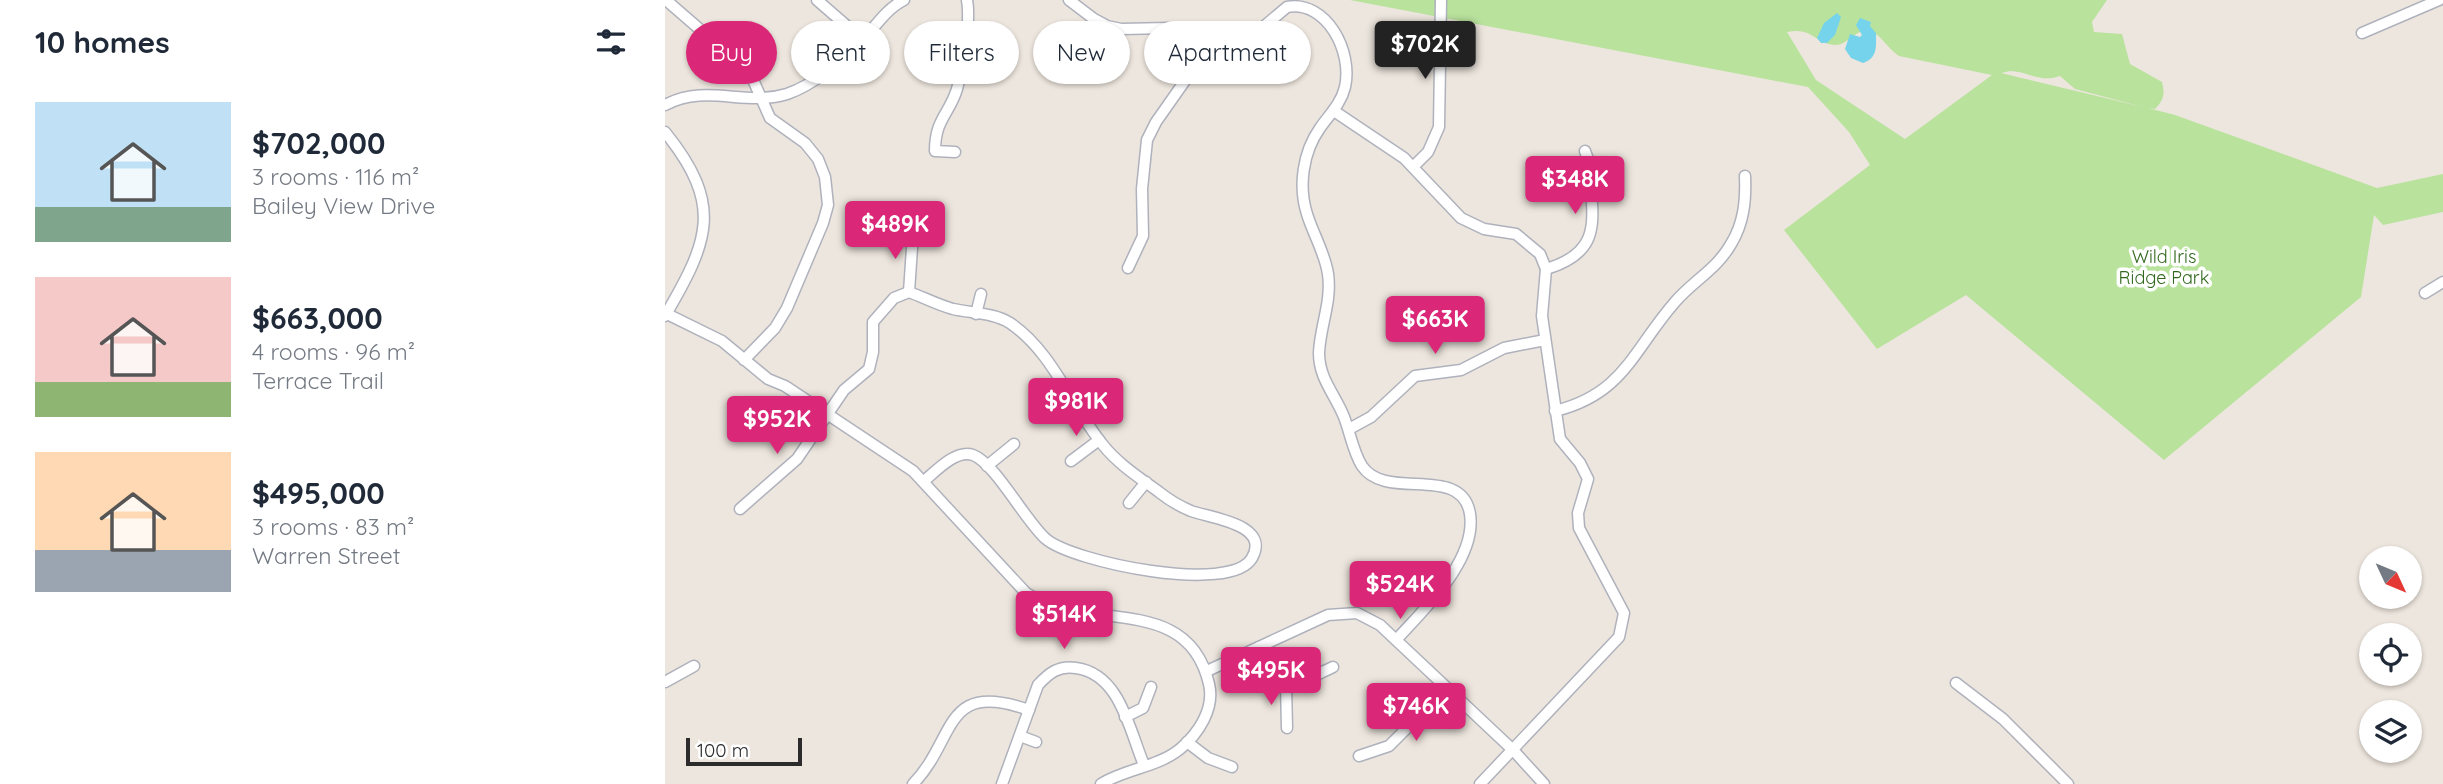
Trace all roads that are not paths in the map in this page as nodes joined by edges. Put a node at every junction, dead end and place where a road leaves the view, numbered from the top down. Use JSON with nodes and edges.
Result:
{"nodes":[{"id":1,"x":666,"y":0,"type":"edge"},
{"id":2,"x":817,"y":0,"type":"edge"},
{"id":3,"x":904,"y":0,"type":"edge"},
{"id":4,"x":967,"y":0,"type":"edge"},
{"id":5,"x":1069,"y":0,"type":"edge"},
{"id":6,"x":1441,"y":0,"type":"edge"},
{"id":7,"x":2438,"y":0,"type":"edge"},
{"id":8,"x":841,"y":21,"type":"edge"},
{"id":9,"x":880,"y":21,"type":"edge"},
{"id":10,"x":1270,"y":21,"type":"edge"},
{"id":11,"x":1144,"y":29,"type":"edge"},
{"id":12,"x":2362,"y":33,"type":"dead end"},
{"id":13,"x":805,"y":84,"type":"edge"},
{"id":14,"x":1183,"y":84,"type":"edge"},
{"id":15,"x":762,"y":97,"type":"junction"},
{"id":16,"x":665,"y":105,"type":"edge"},
{"id":17,"x":1335,"y":111,"type":"junction"},
{"id":18,"x":665,"y":132,"type":"edge"},
{"id":19,"x":1585,"y":151,"type":"dead end"},
{"id":20,"x":955,"y":152,"type":"dead end"},
{"id":21,"x":1413,"y":167,"type":"junction"},
{"id":22,"x":1745,"y":176,"type":"dead end"},
{"id":23,"x":913,"y":233,"type":"dead end"},
{"id":24,"x":1128,"y":268,"type":"dead end"},
{"id":25,"x":1546,"y":269,"type":"junction"},
{"id":26,"x":2443,"y":282,"type":"edge"},
{"id":27,"x":909,"y":292,"type":"junction"},
{"id":28,"x":2425,"y":293,"type":"dead end"},
{"id":29,"x":981,"y":294,"type":"dead end"},
{"id":30,"x":665,"y":314,"type":"edge"},
{"id":31,"x":976,"y":314,"type":"junction"},
{"id":32,"x":1545,"y":340,"type":"junction"},
{"id":33,"x":744,"y":360,"type":"junction"},
{"id":34,"x":1555,"y":411,"type":"junction"},
{"id":35,"x":828,"y":413,"type":"junction"},
{"id":36,"x":1349,"y":429,"type":"junction"},
{"id":37,"x":1099,"y":440,"type":"junction"},
{"id":38,"x":1014,"y":444,"type":"dead end"},
{"id":39,"x":1071,"y":461,"type":"dead end"},
{"id":40,"x":987,"y":466,"type":"junction"},
{"id":41,"x":924,"y":481,"type":"junction"},
{"id":42,"x":1146,"y":482,"type":"junction"},
{"id":43,"x":1129,"y":503,"type":"dead end"},
{"id":44,"x":740,"y":509,"type":"dead end"},
{"id":45,"x":1397,"y":639,"type":"junction"},
{"id":46,"x":1259,"y":647,"type":"junction"},
{"id":47,"x":694,"y":666,"type":"dead end"},
{"id":48,"x":1333,"y":667,"type":"dead end"},
{"id":49,"x":1207,"y":671,"type":"junction"},
{"id":50,"x":665,"y":682,"type":"edge"},
{"id":51,"x":1955,"y":683,"type":"dead end"},
{"id":52,"x":1286,"y":685,"type":"junction"},
{"id":53,"x":1151,"y":687,"type":"dead end"},
{"id":54,"x":1447,"y":688,"type":"junction"},
{"id":55,"x":1029,"y":710,"type":"junction"},
{"id":56,"x":1125,"y":717,"type":"junction"},
{"id":57,"x":1287,"y":728,"type":"dead end"},
{"id":58,"x":1020,"y":736,"type":"junction"},
{"id":59,"x":1036,"y":742,"type":"dead end"},
{"id":60,"x":1187,"y":742,"type":"junction"},
{"id":61,"x":1513,"y":750,"type":"junction"},
{"id":62,"x":1359,"y":756,"type":"dead end"},
{"id":63,"x":1144,"y":765,"type":"junction"},
{"id":64,"x":1232,"y":767,"type":"dead end"},
{"id":65,"x":913,"y":784,"type":"edge"},
{"id":66,"x":1002,"y":784,"type":"edge"},
{"id":67,"x":1101,"y":784,"type":"edge"},
{"id":68,"x":1480,"y":784,"type":"edge"},
{"id":69,"x":1544,"y":784,"type":"edge"},
{"id":70,"x":2068,"y":784,"type":"edge"}],
"edges":[{"from":1,"to":15,"type":"street"},
{"from":2,"to":8,"type":"street"},
{"from":3,"to":9,"type":"street"},
{"from":4,"to":20,"type":"street"},
{"from":5,"to":11,"type":"street"},
{"from":6,"to":21,"type":"street"},
{"from":7,"to":12,"type":"street"},
{"from":10,"to":17,"type":"street"},
{"from":13,"to":15,"type":"street"},
{"from":14,"to":24,"type":"street"},
{"from":15,"to":16,"type":"street"},
{"from":15,"to":33,"type":"street"},
{"from":17,"to":21,"type":"street"},
{"from":17,"to":36,"type":"street"},
{"from":18,"to":30,"type":"street"},
{"from":19,"to":25,"type":"street"},
{"from":21,"to":25,"type":"street"},
{"from":22,"to":34,"type":"street"},
{"from":23,"to":27,"type":"street"},
{"from":25,"to":32,"type":"street"},
{"from":26,"to":28,"type":"street"},
{"from":27,"to":31,"type":"street"},
{"from":27,"to":35,"type":"street"},
{"from":29,"to":31,"type":"street"},
{"from":30,"to":33,"type":"street"},
{"from":31,"to":37,"type":"street"},
{"from":32,"to":34,"type":"street"},
{"from":32,"to":36,"type":"street"},
{"from":33,"to":35,"type":"street"},
{"from":34,"to":61,"type":"street"},
{"from":35,"to":41,"type":"street"},
{"from":35,"to":44,"type":"street"},
{"from":36,"to":45,"type":"street"},
{"from":37,"to":39,"type":"street"},
{"from":37,"to":42,"type":"street"},
{"from":38,"to":40,"type":"street"},
{"from":40,"to":41,"type":"street"},
{"from":40,"to":42,"type":"street"},
{"from":41,"to":49,"type":"street"},
{"from":42,"to":43,"type":"street"},
{"from":45,"to":46,"type":"street"},
{"from":45,"to":54,"type":"street"},
{"from":46,"to":49,"type":"street"},
{"from":46,"to":52,"type":"street"},
{"from":47,"to":50,"type":"street"},
{"from":48,"to":52,"type":"street"},
{"from":49,"to":60,"type":"street"},
{"from":51,"to":70,"type":"street"},
{"from":52,"to":57,"type":"street"},
{"from":53,"to":56,"type":"street"},
{"from":54,"to":61,"type":"street"},
{"from":54,"to":62,"type":"street"},
{"from":55,"to":56,"type":"street"},
{"from":55,"to":58,"type":"street"},
{"from":55,"to":65,"type":"street"},
{"from":56,"to":63,"type":"street"},
{"from":58,"to":59,"type":"street"},
{"from":58,"to":66,"type":"street"},
{"from":60,"to":63,"type":"street"},
{"from":60,"to":64,"type":"street"},
{"from":61,"to":68,"type":"street"},
{"from":61,"to":69,"type":"street"},
{"from":63,"to":67,"type":"street"}]}
